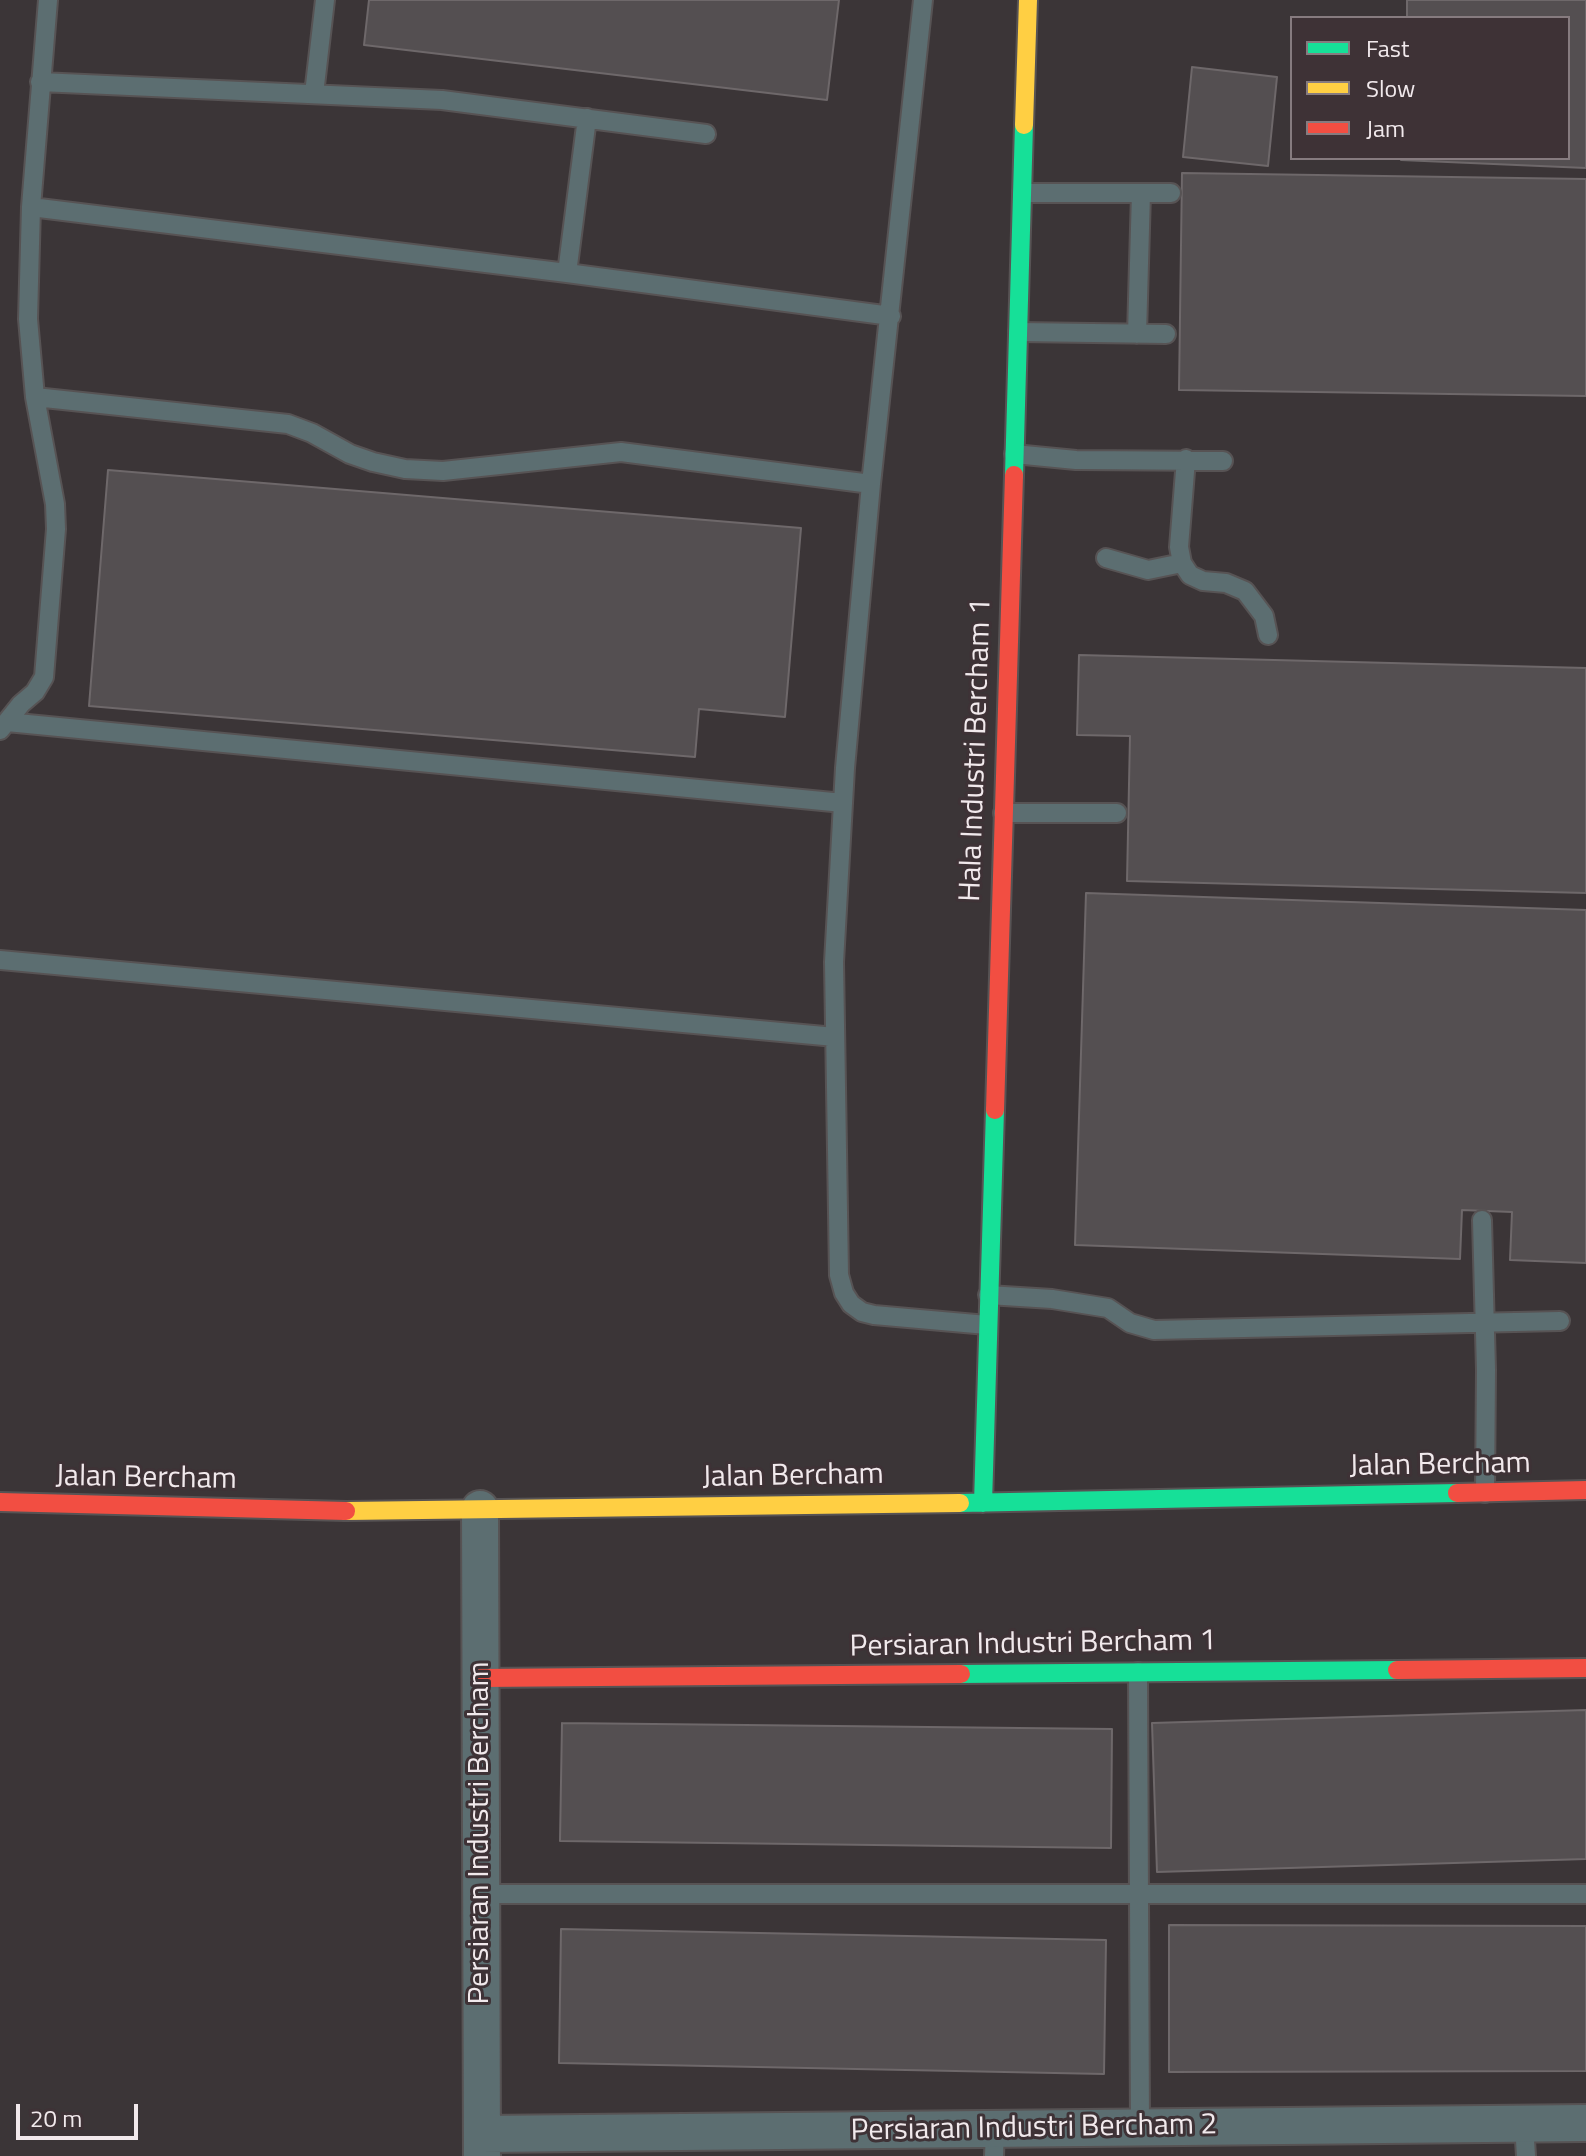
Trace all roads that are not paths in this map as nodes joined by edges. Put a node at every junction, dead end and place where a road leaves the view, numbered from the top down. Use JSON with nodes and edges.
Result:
{"nodes":[{"id":1,"x":48,"y":0,"type":"edge"},
{"id":2,"x":325,"y":0,"type":"edge"},
{"id":3,"x":923,"y":0,"type":"edge"},
{"id":4,"x":1028,"y":0,"type":"edge"},
{"id":5,"x":40,"y":82,"type":"junction"},
{"id":6,"x":314,"y":94,"type":"junction"},
{"id":7,"x":587,"y":118,"type":"junction"},
{"id":8,"x":706,"y":134,"type":"dead end"},
{"id":9,"x":1022,"y":193,"type":"junction"},
{"id":10,"x":1141,"y":193,"type":"junction"},
{"id":11,"x":1171,"y":193,"type":"dead end"},
{"id":12,"x":31,"y":207,"type":"junction"},
{"id":13,"x":567,"y":273,"type":"junction"},
{"id":14,"x":891,"y":316,"type":"junction"},
{"id":15,"x":1018,"y":332,"type":"junction"},
{"id":16,"x":1137,"y":334,"type":"junction"},
{"id":17,"x":1166,"y":334,"type":"dead end"},
{"id":18,"x":35,"y":397,"type":"junction"},
{"id":19,"x":1014,"y":454,"type":"junction"},
{"id":20,"x":1186,"y":459,"type":"junction"},
{"id":21,"x":1223,"y":461,"type":"dead end"},
{"id":22,"x":871,"y":484,"type":"junction"},
{"id":23,"x":1106,"y":558,"type":"dead end"},
{"id":24,"x":1182,"y":563,"type":"junction"},
{"id":25,"x":1268,"y":635,"type":"dead end"},
{"id":26,"x":3,"y":726,"type":"edge"},
{"id":27,"x":843,"y":803,"type":"junction"},
{"id":28,"x":1003,"y":813,"type":"junction"},
{"id":29,"x":1117,"y":813,"type":"dead end"},
{"id":30,"x":0,"y":960,"type":"edge"},
{"id":31,"x":835,"y":1037,"type":"junction"},
{"id":32,"x":1482,"y":1220,"type":"dead end"},
{"id":33,"x":988,"y":1295,"type":"junction"},
{"id":34,"x":1560,"y":1321,"type":"dead end"},
{"id":35,"x":1483,"y":1323,"type":"junction"},
{"id":36,"x":987,"y":1325,"type":"junction"},
{"id":37,"x":1586,"y":1490,"type":"edge"},
{"id":38,"x":1485,"y":1493,"type":"junction"},
{"id":39,"x":0,"y":1502,"type":"edge"},
{"id":40,"x":983,"y":1503,"type":"junction"},
{"id":41,"x":480,"y":1509,"type":"junction"},
{"id":42,"x":1586,"y":1668,"type":"edge"},
{"id":43,"x":1138,"y":1672,"type":"junction"},
{"id":44,"x":481,"y":1678,"type":"junction"},
{"id":45,"x":481,"y":1894,"type":"junction"},
{"id":46,"x":1139,"y":1894,"type":"junction"},
{"id":47,"x":1586,"y":1894,"type":"edge"},
{"id":48,"x":1586,"y":2123,"type":"edge"},
{"id":49,"x":1140,"y":2128,"type":"junction"},
{"id":50,"x":1525,"y":2140,"type":"edge"},
{"id":51,"x":994,"y":2142,"type":"edge"},
{"id":52,"x":482,"y":2145,"type":"edge"}],
"edges":[{"from":1,"to":5,"type":"lane"},
{"from":2,"to":6,"type":"lane"},
{"from":3,"to":14,"type":"lane"},
{"from":4,"to":9,"type":"street","name":"Hala Industri Bercham 1"},
{"from":5,"to":6,"type":"lane"},
{"from":5,"to":12,"type":"lane"},
{"from":6,"to":7,"type":"lane"},
{"from":7,"to":8,"type":"lane"},
{"from":7,"to":13,"type":"lane"},
{"from":9,"to":10,"type":"lane"},
{"from":9,"to":15,"type":"street","name":"Hala Industri Bercham 1"},
{"from":10,"to":11,"type":"lane"},
{"from":10,"to":16,"type":"lane"},
{"from":12,"to":13,"type":"lane"},
{"from":12,"to":18,"type":"lane"},
{"from":13,"to":14,"type":"lane"},
{"from":14,"to":22,"type":"lane"},
{"from":15,"to":16,"type":"lane"},
{"from":15,"to":19,"type":"street","name":"Hala Industri Bercham 1"},
{"from":16,"to":17,"type":"lane"},
{"from":18,"to":22,"type":"lane"},
{"from":18,"to":26,"type":"lane"},
{"from":19,"to":20,"type":"lane"},
{"from":19,"to":28,"type":"street","name":"Hala Industri Bercham 1"},
{"from":20,"to":21,"type":"lane"},
{"from":20,"to":24,"type":"lane"},
{"from":22,"to":27,"type":"lane"},
{"from":23,"to":24,"type":"lane"},
{"from":24,"to":25,"type":"lane"},
{"from":26,"to":27,"type":"lane"},
{"from":27,"to":31,"type":"lane"},
{"from":28,"to":29,"type":"lane"},
{"from":28,"to":33,"type":"street","name":"Hala Industri Bercham 1"},
{"from":30,"to":31,"type":"lane"},
{"from":31,"to":36,"type":"lane"},
{"from":32,"to":35,"type":"lane"},
{"from":33,"to":35,"type":"lane"},
{"from":33,"to":36,"type":"street","name":"Hala Industri Bercham 1"},
{"from":34,"to":35,"type":"lane"},
{"from":35,"to":38,"type":"lane"},
{"from":36,"to":40,"type":"street","name":"Hala Industri Bercham 1"},
{"from":37,"to":38,"type":"street","name":"Jalan Bercham"},
{"from":38,"to":40,"type":"street","name":"Jalan Bercham"},
{"from":39,"to":41,"type":"street","name":"Jalan Bercham"},
{"from":40,"to":41,"type":"street","name":"Jalan Bercham"},
{"from":41,"to":44,"type":"street","name":"Persiaran Industri Bercham"},
{"from":42,"to":43,"type":"street","name":"Persiaran Industri Bercham 1"},
{"from":43,"to":44,"type":"street","name":"Persiaran Industri Bercham 1"},
{"from":43,"to":46,"type":"lane"},
{"from":44,"to":45,"type":"street","name":"Persiaran Industri Bercham"},
{"from":45,"to":46,"type":"lane"},
{"from":45,"to":52,"type":"street","name":"Persiaran Industri Bercham"},
{"from":46,"to":47,"type":"lane"},
{"from":46,"to":49,"type":"lane"},
{"from":48,"to":50,"type":"street","name":"Persiaran Industri Bercham 2"},
{"from":49,"to":50,"type":"street","name":"Persiaran Industri Bercham 2"},
{"from":49,"to":51,"type":"street","name":"Persiaran Industri Bercham 2"},
{"from":51,"to":52,"type":"street","name":"Persiaran Industri Bercham 2"}]}
